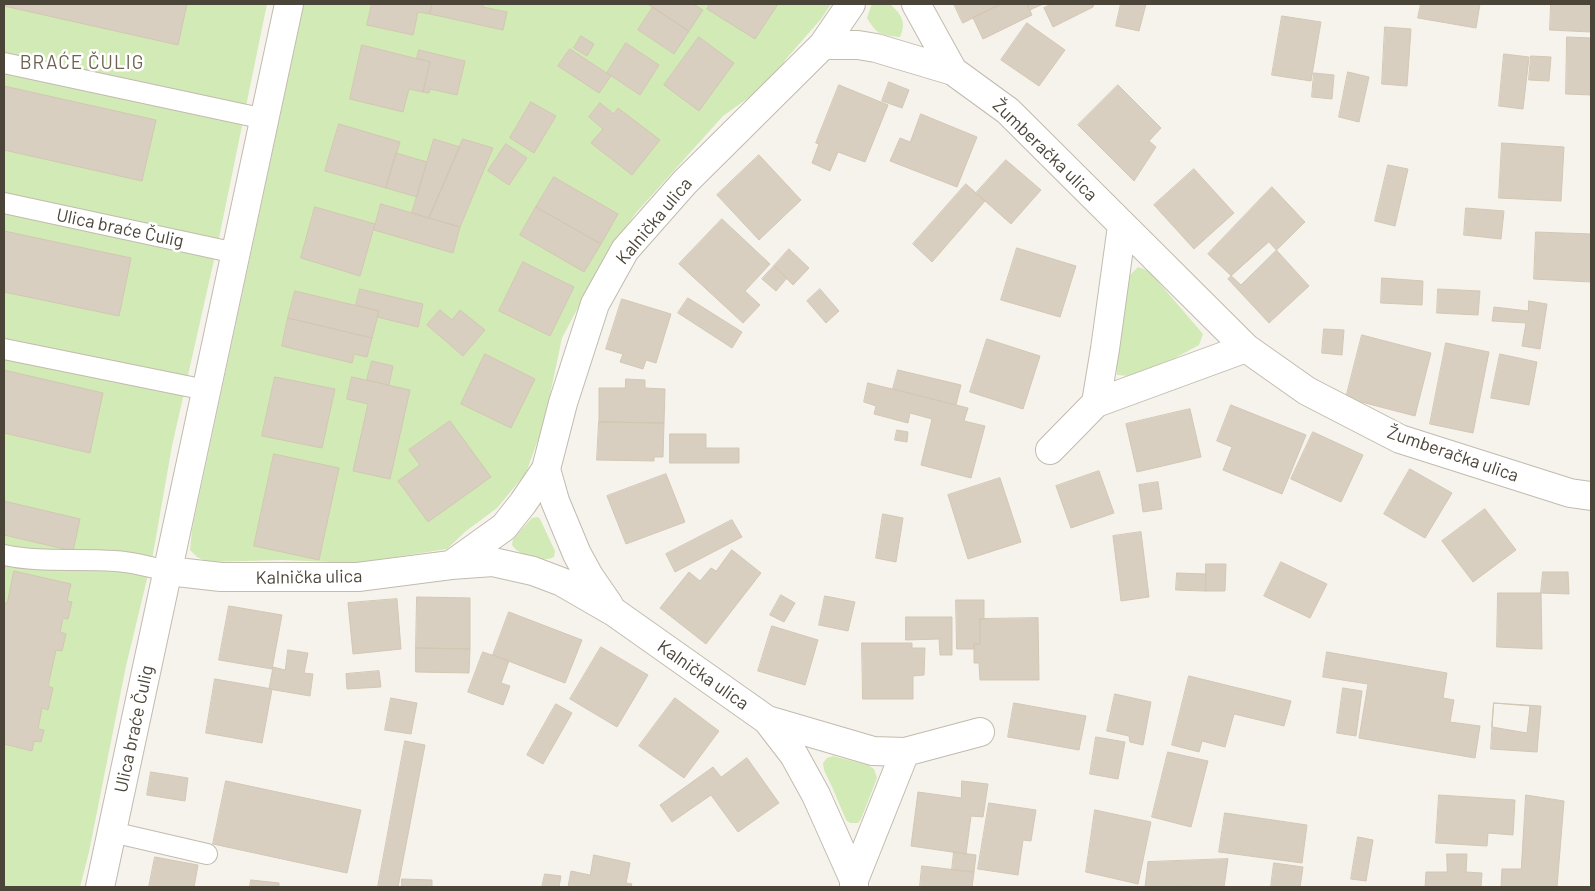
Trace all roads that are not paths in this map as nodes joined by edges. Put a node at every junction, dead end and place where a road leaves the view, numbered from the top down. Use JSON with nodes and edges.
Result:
{"nodes":[{"id":1,"x":289,"y":4,"type":"edge"},
{"id":2,"x":851,"y":4,"type":"edge"},
{"id":3,"x":916,"y":4,"type":"edge"},
{"id":4,"x":823,"y":45,"type":"junction"},
{"id":5,"x":4,"y":63,"type":"edge"},
{"id":6,"x":953,"y":71,"type":"junction"},
{"id":7,"x":264,"y":119,"type":"junction"},
{"id":8,"x":4,"y":203,"type":"edge"},
{"id":9,"x":1122,"y":226,"type":"junction"},
{"id":10,"x":236,"y":252,"type":"junction"},
{"id":11,"x":1246,"y":348,"type":"junction"},
{"id":12,"x":4,"y":349,"type":"edge"},
{"id":13,"x":206,"y":390,"type":"junction"},
{"id":14,"x":1096,"y":403,"type":"junction"},
{"id":15,"x":1050,"y":450,"type":"dead end"},
{"id":16,"x":546,"y":469,"type":"junction"},
{"id":17,"x":1591,"y":496,"type":"edge"},
{"id":18,"x":4,"y":555,"type":"edge"},
{"id":19,"x":451,"y":565,"type":"junction"},
{"id":20,"x":168,"y":571,"type":"junction"},
{"id":21,"x":614,"y":612,"type":"junction"},
{"id":22,"x":766,"y":720,"type":"junction"},
{"id":23,"x":980,"y":732,"type":"dead end"},
{"id":24,"x":905,"y":752,"type":"junction"},
{"id":25,"x":112,"y":832,"type":"junction"},
{"id":26,"x":207,"y":854,"type":"dead end"},
{"id":27,"x":854,"y":884,"type":"edge"},
{"id":28,"x":100,"y":887,"type":"edge"}],
"edges":[{"from":1,"to":7,"type":"street","name":"Ulica braće Čulig"},
{"from":2,"to":4,"type":"street","name":"Kalnička ulica"},
{"from":3,"to":6,"type":"street","name":"Žumberačka ulica"},
{"from":4,"to":6,"type":"street"},
{"from":4,"to":16,"type":"street","name":"Kalnička ulica"},
{"from":5,"to":7,"type":"lane"},
{"from":6,"to":9,"type":"street","name":"Žumberačka ulica"},
{"from":7,"to":10,"type":"street","name":"Ulica braće Čulig"},
{"from":8,"to":10,"type":"lane","name":"Ulica braće Čulig"},
{"from":9,"to":11,"type":"street","name":"Žumberačka ulica"},
{"from":9,"to":14,"type":"street"},
{"from":10,"to":13,"type":"street","name":"Ulica braće Čulig"},
{"from":11,"to":14,"type":"street"},
{"from":11,"to":17,"type":"street","name":"Žumberačka ulica"},
{"from":12,"to":13,"type":"lane"},
{"from":13,"to":20,"type":"street","name":"Ulica braće Čulig"},
{"from":14,"to":15,"type":"street"},
{"from":16,"to":19,"type":"street","name":"Kalnička ulica"},
{"from":16,"to":21,"type":"street","name":"Kalnička ulica"},
{"from":18,"to":20,"type":"lane"},
{"from":19,"to":20,"type":"street","name":"Kalnička ulica"},
{"from":19,"to":21,"type":"street","name":"Kalnička ulica"},
{"from":20,"to":25,"type":"street","name":"Ulica braće Čulig"},
{"from":21,"to":22,"type":"street","name":"Kalnička ulica"},
{"from":22,"to":24,"type":"street","name":"Kalnička ulica"},
{"from":22,"to":27,"type":"street","name":"Kalnička ulica"},
{"from":23,"to":24,"type":"street","name":"Kalnička ulica"},
{"from":24,"to":27,"type":"street","name":"Kalnička ulica"},
{"from":25,"to":26,"type":"lane"},
{"from":25,"to":28,"type":"street","name":"Ulica braće Čulig"}]}
